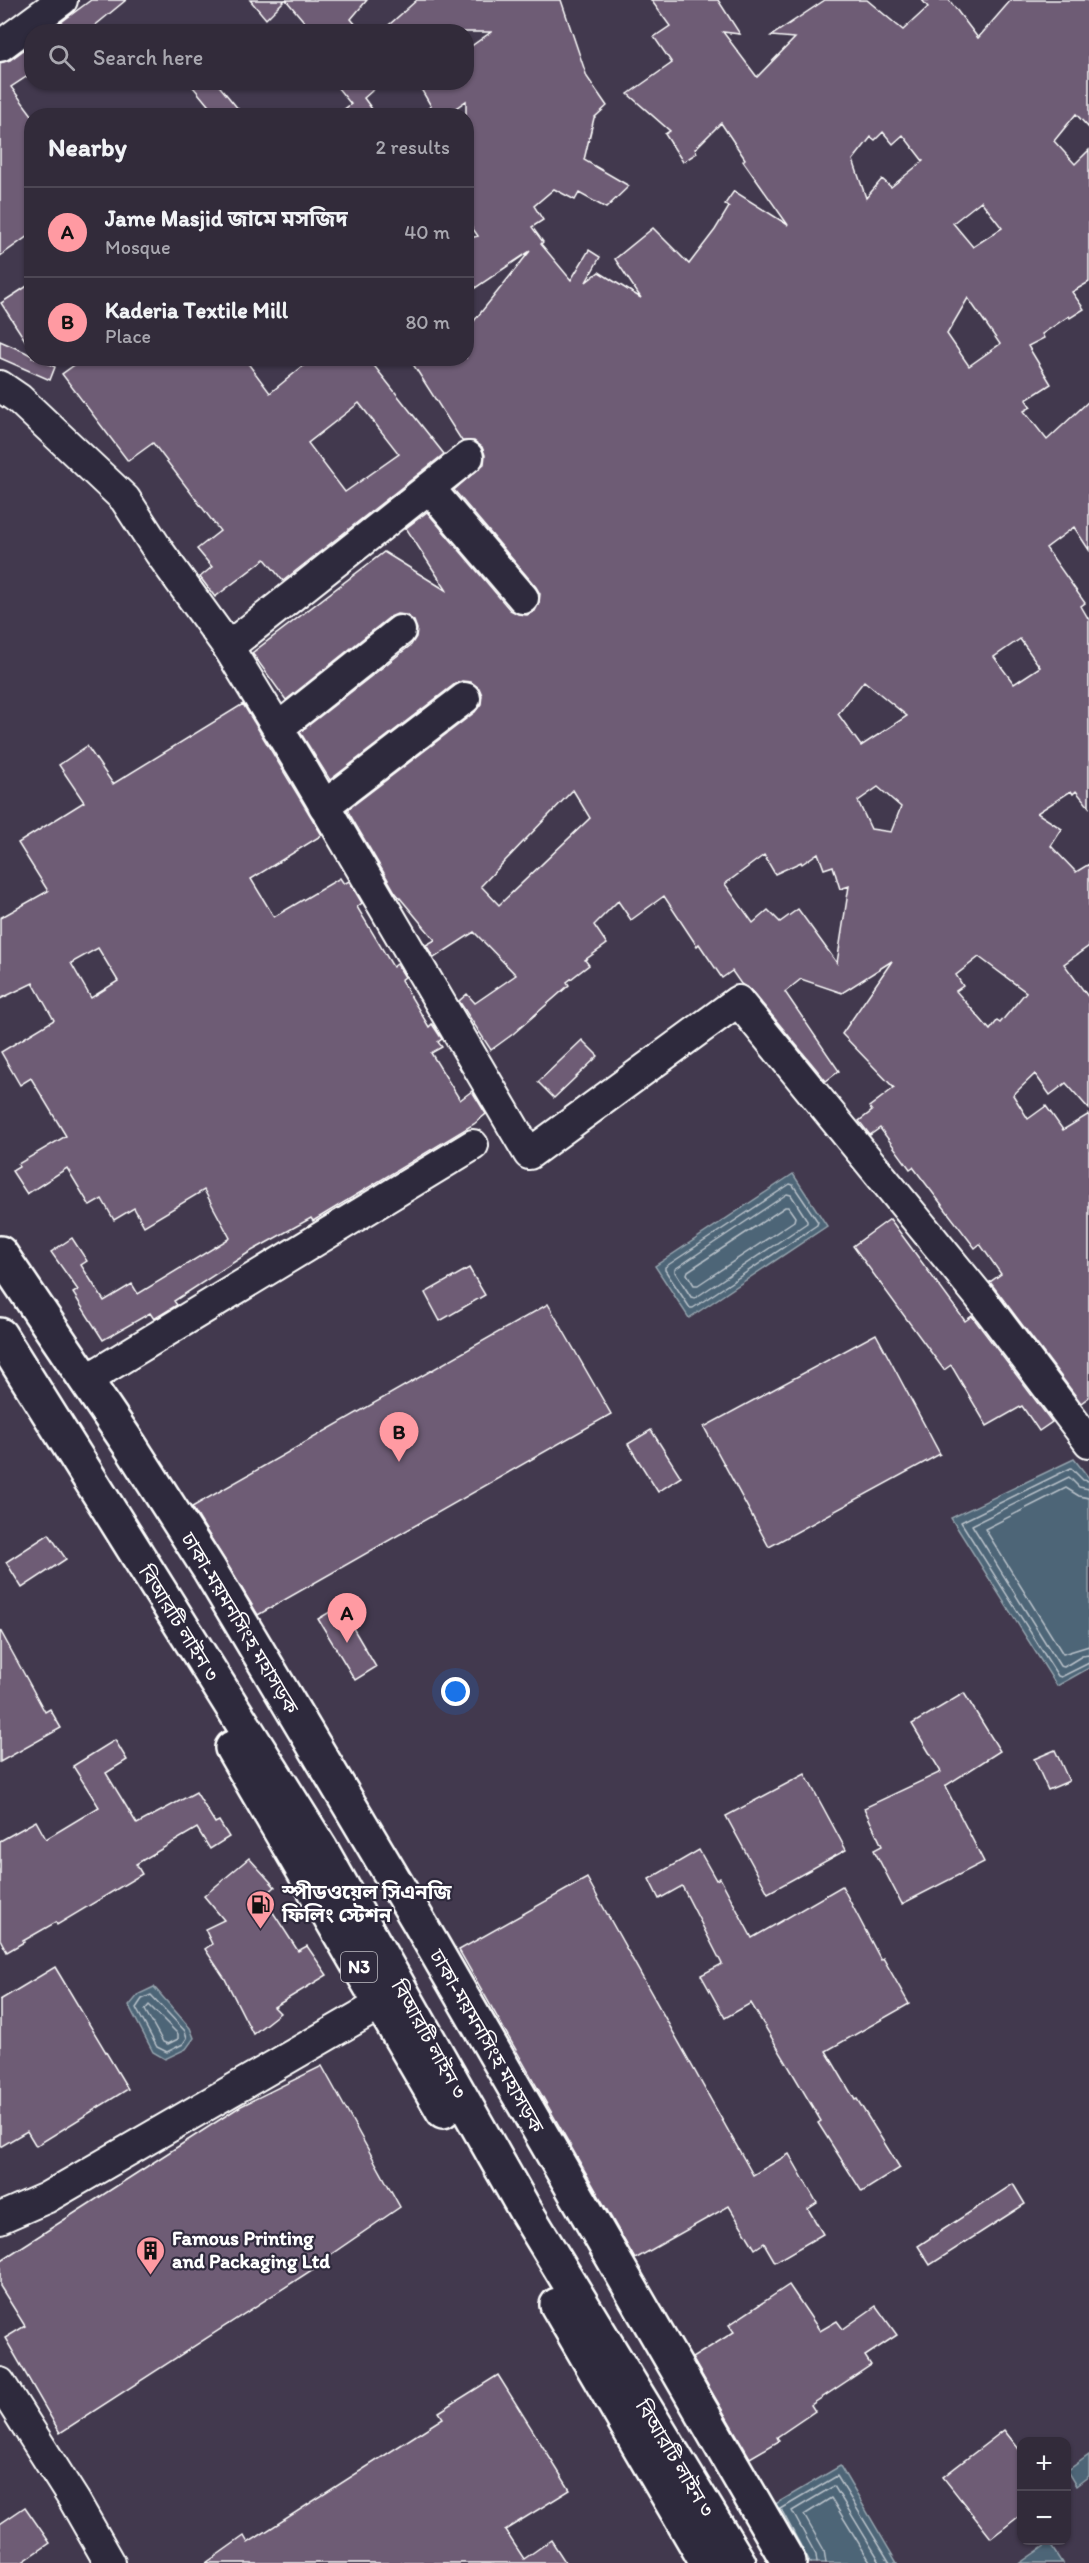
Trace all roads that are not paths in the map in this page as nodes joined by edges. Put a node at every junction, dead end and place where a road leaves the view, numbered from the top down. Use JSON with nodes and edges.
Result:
{"nodes":[{"id":1,"x":62,"y":0,"type":"edge"},
{"id":2,"x":6,"y":31,"type":"edge"},
{"id":3,"x":0,"y":386,"type":"edge"},
{"id":4,"x":468,"y":458,"type":"dead end"},
{"id":5,"x":429,"y":488,"type":"junction"},
{"id":6,"x":523,"y":598,"type":"dead end"},
{"id":7,"x":400,"y":631,"type":"dead end"},
{"id":8,"x":228,"y":647,"type":"junction"},
{"id":9,"x":465,"y":698,"type":"dead end"},
{"id":10,"x":278,"y":728,"type":"junction"},
{"id":11,"x":324,"y":806,"type":"junction"},
{"id":12,"x":473,"y":1145,"type":"dead end"},
{"id":13,"x":0,"y":1253,"type":"edge"},
{"id":14,"x":0,"y":1335,"type":"edge"},
{"id":15,"x":0,"y":1378,"type":"edge"},
{"id":16,"x":86,"y":1380,"type":"junction"},
{"id":17,"x":1089,"y":1442,"type":"edge"},
{"id":18,"x":381,"y":2004,"type":"junction"},
{"id":19,"x":0,"y":2218,"type":"edge"},
{"id":20,"x":0,"y":2383,"type":"edge"},
{"id":21,"x":110,"y":2563,"type":"edge"},
{"id":22,"x":707,"y":2563,"type":"edge"},
{"id":23,"x":739,"y":2563,"type":"edge"},
{"id":24,"x":789,"y":2563,"type":"edge"}],
"edges":[{"from":1,"to":2,"type":"street"},
{"from":3,"to":8,"type":"street"},
{"from":4,"to":5,"type":"street"},
{"from":5,"to":6,"type":"street"},
{"from":5,"to":8,"type":"street"},
{"from":7,"to":10,"type":"street"},
{"from":8,"to":10,"type":"street"},
{"from":9,"to":11,"type":"street"},
{"from":10,"to":11,"type":"street"},
{"from":11,"to":17,"type":"street"},
{"from":12,"to":16,"type":"street"},
{"from":13,"to":16,"type":"highway","name":"ঢাকা-ময়মনসিংহ মহাসড়ক"},
{"from":14,"to":23,"type":"highway","name":"বিআরটি লাইন ৩"},
{"from":15,"to":18,"type":"highway","number":"N3"},
{"from":16,"to":24,"type":"highway","name":"ঢাকা-ময়মনসিংহ মহাসড়ক"},
{"from":18,"to":19,"type":"street"},
{"from":18,"to":22,"type":"highway","number":"N3"},
{"from":20,"to":21,"type":"street"}]}
